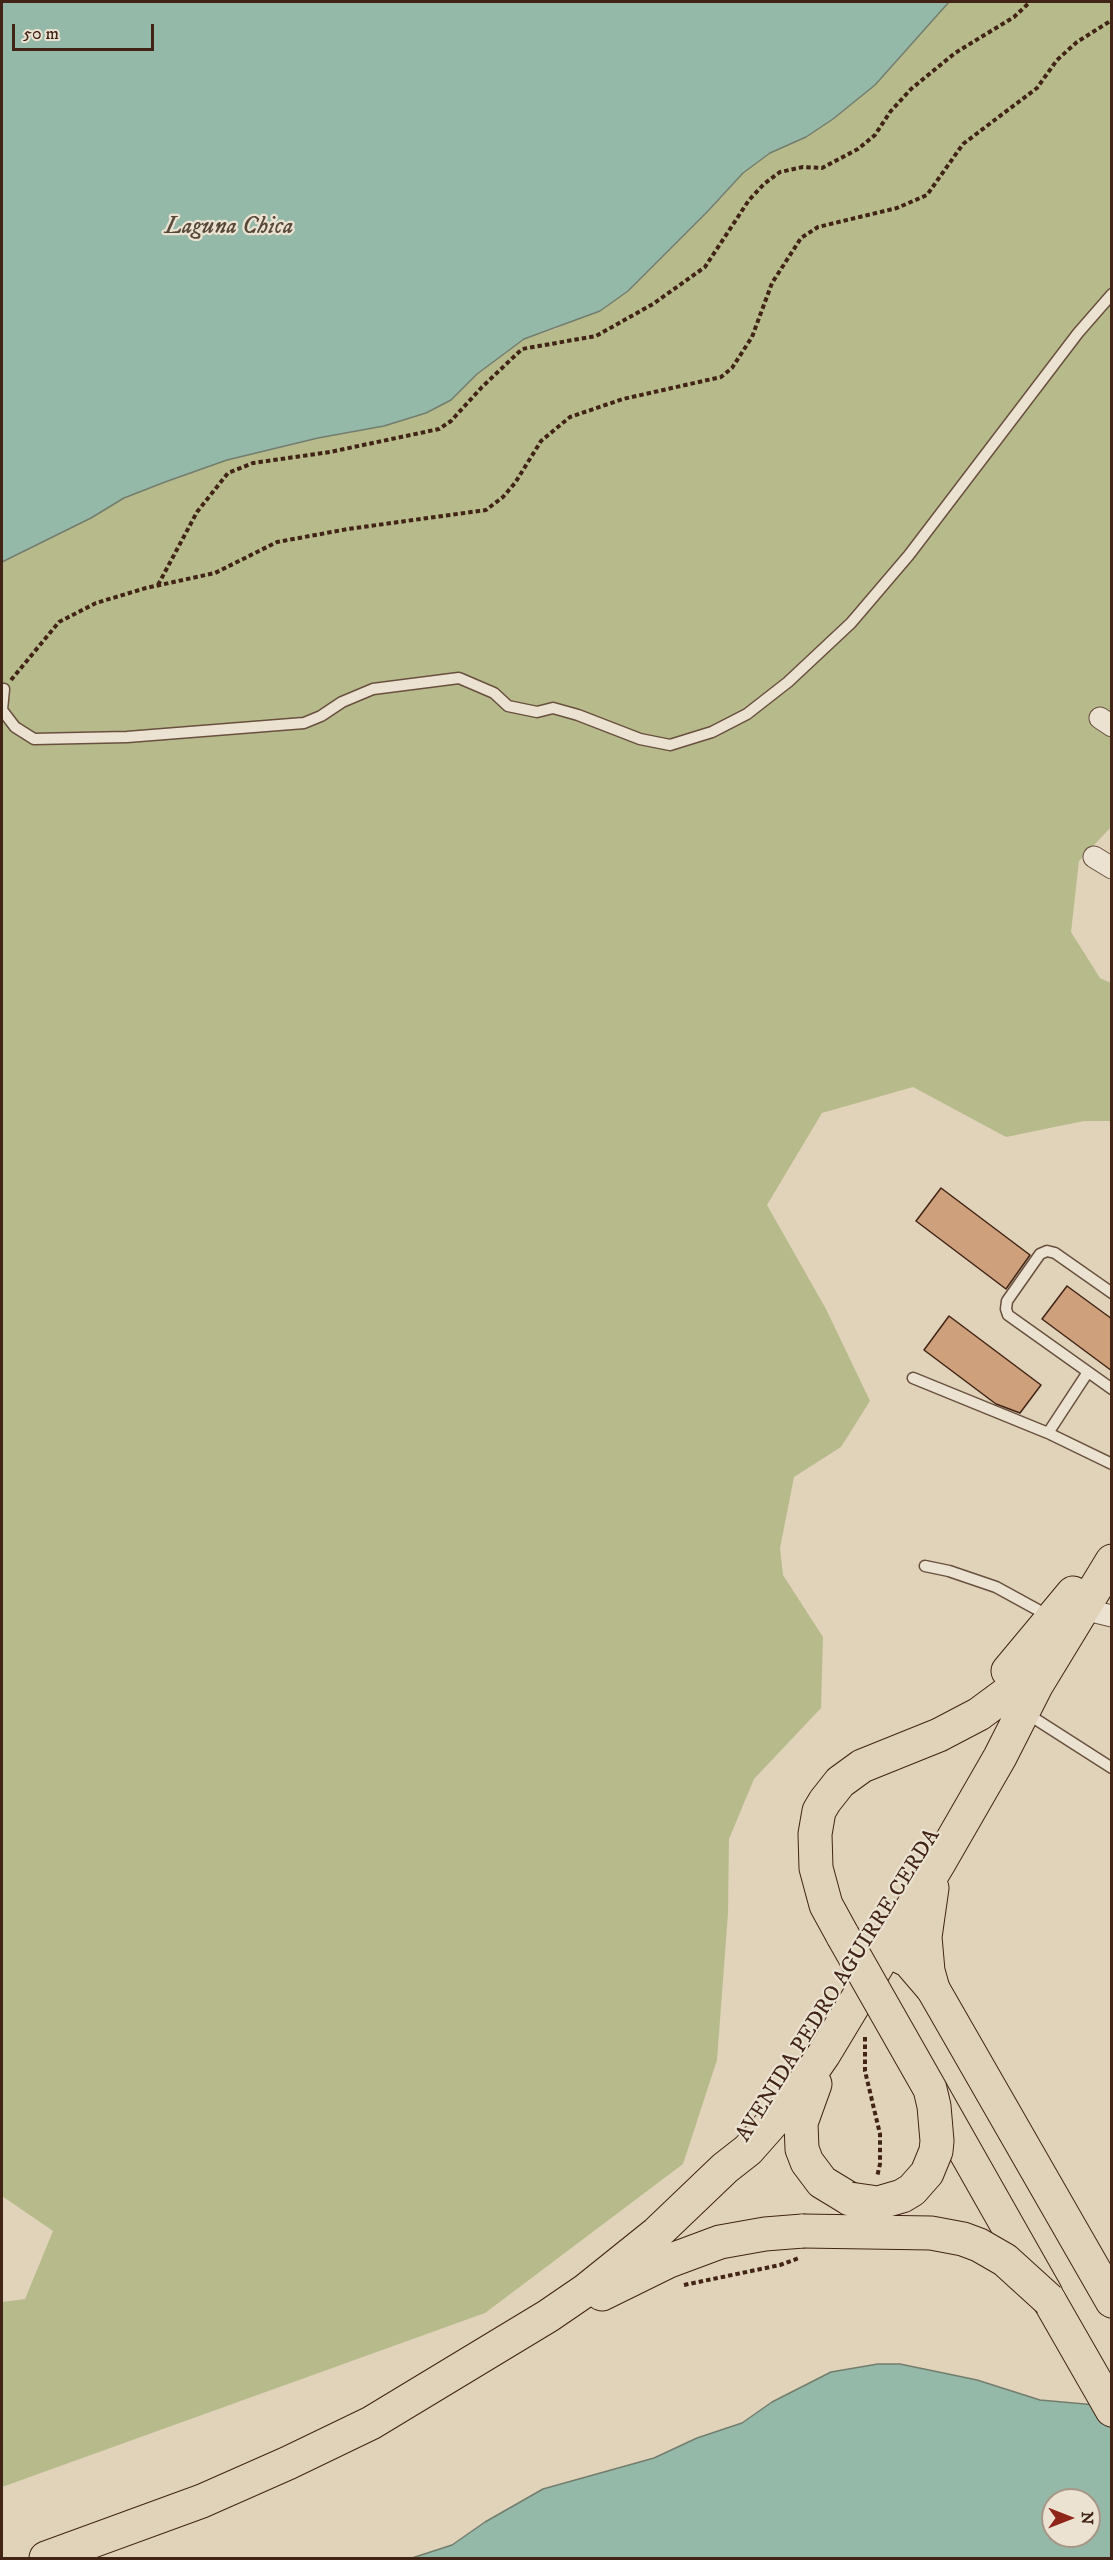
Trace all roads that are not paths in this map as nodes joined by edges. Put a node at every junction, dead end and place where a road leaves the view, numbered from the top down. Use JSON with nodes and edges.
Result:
{"nodes":[{"id":1,"x":1112,"y":294,"type":"edge"},
{"id":2,"x":4,"y":689,"type":"road end"},
{"id":3,"x":1112,"y":1293,"type":"edge"},
{"id":4,"x":1088,"y":1372,"type":"junction"},
{"id":5,"x":913,"y":1378,"type":"dead end"},
{"id":6,"x":1112,"y":1389,"type":"edge"},
{"id":7,"x":1048,"y":1433,"type":"junction"},
{"id":8,"x":1112,"y":1464,"type":"edge"},
{"id":9,"x":1112,"y":1551,"type":"edge"},
{"id":10,"x":1112,"y":1561,"type":"edge"},
{"id":11,"x":925,"y":1566,"type":"dead end"},
{"id":12,"x":1082,"y":1614,"type":"edge"},
{"id":13,"x":1030,"y":1699,"type":"junction"},
{"id":14,"x":1112,"y":1768,"type":"edge"},
{"id":15,"x":939,"y":1863,"type":"junction"},
{"id":16,"x":866,"y":1944,"type":"junction"},
{"id":17,"x":933,"y":1989,"type":"junction"},
{"id":18,"x":824,"y":2054,"type":"junction"},
{"id":19,"x":930,"y":2090,"type":"junction"},
{"id":20,"x":725,"y":2168,"type":"junction"},
{"id":21,"x":1049,"y":2300,"type":"junction"},
{"id":22,"x":1112,"y":2301,"type":"edge"},
{"id":23,"x":548,"y":2316,"type":"junction"},
{"id":24,"x":1112,"y":2410,"type":"edge"},
{"id":25,"x":46,"y":2559,"type":"edge"}],
"edges":[{"from":1,"to":2,"type":"lane"},
{"from":3,"to":4,"type":"lane"},
{"from":4,"to":6,"type":"lane"},
{"from":4,"to":7,"type":"lane"},
{"from":5,"to":7,"type":"lane"},
{"from":7,"to":8,"type":"lane"},
{"from":9,"to":12,"type":"main road"},
{"from":10,"to":12,"type":"main road","name":"AVENIDA PEDRO AGUIRRE CERDA"},
{"from":11,"to":12,"type":"lane"},
{"from":12,"to":13,"type":"main road","name":"AVENIDA PEDRO AGUIRRE CERDA"},
{"from":12,"to":16,"type":"main road"},
{"from":13,"to":14,"type":"lane"},
{"from":13,"to":15,"type":"main road","name":"AVENIDA PEDRO AGUIRRE CERDA"},
{"from":13,"to":16,"type":"main road","name":"AVENIDA PEDRO AGUIRRE CERDA"},
{"from":15,"to":16,"type":"main road","name":"AVENIDA PEDRO AGUIRRE CERDA"},
{"from":15,"to":17,"type":"main road"},
{"from":16,"to":17,"type":"main road"},
{"from":16,"to":18,"type":"main road","name":"AVENIDA PEDRO AGUIRRE CERDA"},
{"from":16,"to":19,"type":"main road","bridge":true},
{"from":16,"to":20,"type":"main road","name":"AVENIDA PEDRO AGUIRRE CERDA"},
{"from":17,"to":22,"type":"main road"},
{"from":18,"to":19,"type":"main road","bridge":true},
{"from":18,"to":20,"type":"main road","name":"AVENIDA PEDRO AGUIRRE CERDA"},
{"from":19,"to":21,"type":"main road","bridge":true},
{"from":20,"to":23,"type":"main road"},
{"from":21,"to":23,"type":"main road","bridge":true},
{"from":21,"to":24,"type":"main road"},
{"from":23,"to":25,"type":"main road"}]}
